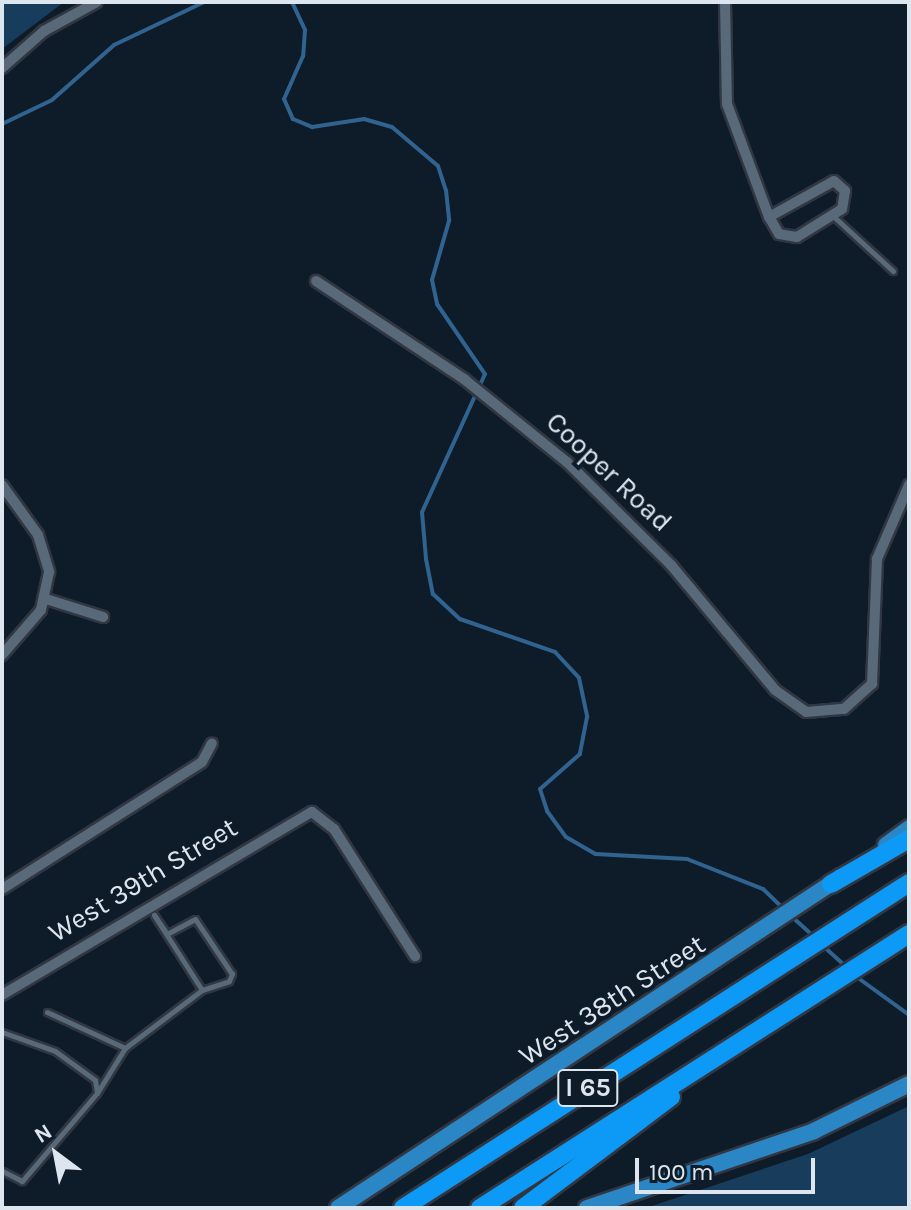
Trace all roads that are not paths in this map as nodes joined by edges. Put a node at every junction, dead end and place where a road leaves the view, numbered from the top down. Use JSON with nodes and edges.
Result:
{"nodes":[{"id":1,"x":97,"y":2,"type":"edge"},
{"id":2,"x":725,"y":2,"type":"edge"},
{"id":3,"x":2,"y":68,"type":"edge"},
{"id":4,"x":832,"y":215,"type":"junction"},
{"id":5,"x":769,"y":217,"type":"junction"},
{"id":6,"x":893,"y":271,"type":"dead end"},
{"id":7,"x":316,"y":281,"type":"dead end"},
{"id":8,"x":2,"y":485,"type":"edge"},
{"id":9,"x":909,"y":485,"type":"edge"},
{"id":10,"x":46,"y":599,"type":"junction"},
{"id":11,"x":103,"y":617,"type":"dead end"},
{"id":12,"x":2,"y":655,"type":"edge"},
{"id":13,"x":212,"y":743,"type":"dead end"},
{"id":14,"x":909,"y":828,"type":"edge"},
{"id":15,"x":909,"y":839,"type":"edge"},
{"id":16,"x":909,"y":883,"type":"edge"},
{"id":17,"x":831,"y":884,"type":"junction"},
{"id":18,"x":2,"y":889,"type":"edge"},
{"id":19,"x":147,"y":904,"type":"junction"},
{"id":20,"x":167,"y":934,"type":"junction"},
{"id":21,"x":904,"y":937,"type":"edge"},
{"id":22,"x":415,"y":956,"type":"dead end"},
{"id":23,"x":202,"y":990,"type":"junction"},
{"id":24,"x":2,"y":995,"type":"edge"},
{"id":25,"x":47,"y":1012,"type":"dead end"},
{"id":26,"x":2,"y":1032,"type":"edge"},
{"id":27,"x":125,"y":1048,"type":"junction"},
{"id":28,"x":727,"y":1053,"type":"junction"},
{"id":29,"x":909,"y":1084,"type":"edge"},
{"id":30,"x":97,"y":1093,"type":"junction"},
{"id":31,"x":2,"y":1171,"type":"edge"},
{"id":32,"x":338,"y":1208,"type":"edge"},
{"id":33,"x":403,"y":1208,"type":"edge"},
{"id":34,"x":480,"y":1208,"type":"edge"},
{"id":35,"x":523,"y":1208,"type":"edge"},
{"id":36,"x":587,"y":1208,"type":"edge"}],
"edges":[{"from":1,"to":3,"type":"street"},
{"from":2,"to":5,"type":"street"},
{"from":4,"to":5,"type":"street"},
{"from":4,"to":5,"type":"street"},
{"from":4,"to":6,"type":"lane"},
{"from":7,"to":9,"type":"street","name":"Cooper Road"},
{"from":8,"to":10,"type":"street"},
{"from":10,"to":11,"type":"street"},
{"from":10,"to":12,"type":"street"},
{"from":13,"to":18,"type":"street"},
{"from":14,"to":17,"type":"main road","name":"West 38th Street"},
{"from":15,"to":17,"type":"highway"},
{"from":16,"to":33,"type":"highway","number":"I 65"},
{"from":17,"to":32,"type":"main road","name":"West 38th Street"},
{"from":19,"to":20,"type":"lane"},
{"from":19,"to":22,"type":"street","name":"West 39th Street"},
{"from":19,"to":24,"type":"street","name":"West 39th Street"},
{"from":20,"to":23,"type":"lane"},
{"from":20,"to":23,"type":"lane"},
{"from":21,"to":28,"type":"highway","number":"I 65"},
{"from":23,"to":27,"type":"lane"},
{"from":25,"to":27,"type":"lane"},
{"from":26,"to":30,"type":"lane"},
{"from":27,"to":30,"type":"lane"},
{"from":28,"to":34,"type":"highway","number":"I 65"},
{"from":28,"to":35,"type":"highway"},
{"from":29,"to":36,"type":"main road"},
{"from":30,"to":31,"type":"lane"}]}
